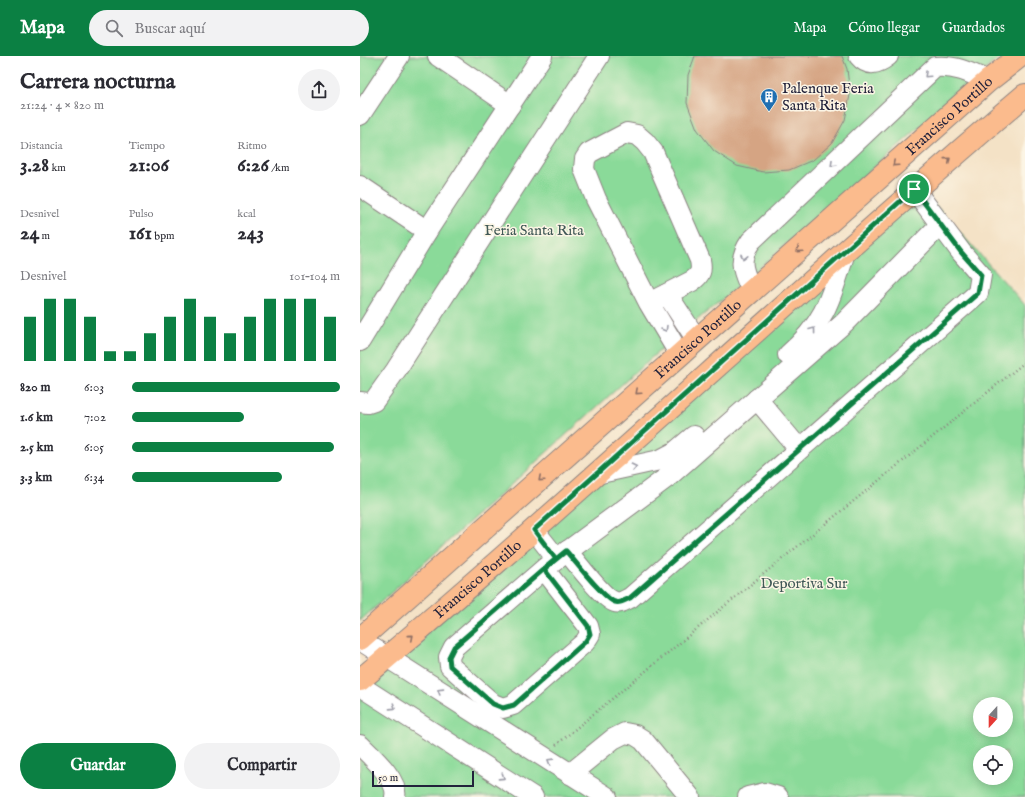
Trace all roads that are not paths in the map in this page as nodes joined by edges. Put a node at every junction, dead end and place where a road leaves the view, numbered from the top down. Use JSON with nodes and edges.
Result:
{"nodes":[{"id":1,"x":399,"y":56,"type":"edge"},
{"id":2,"x":438,"y":56,"type":"edge"},
{"id":3,"x":542,"y":56,"type":"edge"},
{"id":4,"x":599,"y":56,"type":"edge"},
{"id":5,"x":859,"y":56,"type":"edge"},
{"id":6,"x":888,"y":56,"type":"edge"},
{"id":7,"x":1015,"y":57,"type":"edge"},
{"id":8,"x":988,"y":81,"type":"junction"},
{"id":9,"x":1025,"y":94,"type":"edge"},
{"id":10,"x":510,"y":104,"type":"junction"},
{"id":11,"x":362,"y":106,"type":"edge"},
{"id":12,"x":360,"y":186,"type":"edge"},
{"id":13,"x":914,"y":189,"type":"junction"},
{"id":14,"x":940,"y":225,"type":"junction"},
{"id":15,"x":427,"y":231,"type":"junction"},
{"id":16,"x":845,"y":252,"type":"junction"},
{"id":17,"x":752,"y":292,"type":"junction"},
{"id":18,"x":667,"y":294,"type":"junction"},
{"id":19,"x":650,"y":303,"type":"junction"},
{"id":20,"x":697,"y":340,"type":"junction"},
{"id":21,"x":360,"y":341,"type":"edge"},
{"id":22,"x":680,"y":355,"type":"junction"},
{"id":23,"x":757,"y":399,"type":"junction"},
{"id":24,"x":360,"y":402,"type":"edge"},
{"id":25,"x":799,"y":449,"type":"junction"},
{"id":26,"x":596,"y":474,"type":"junction"},
{"id":27,"x":534,"y":530,"type":"junction"},
{"id":28,"x":556,"y":560,"type":"junction"},
{"id":29,"x":360,"y":640,"type":"edge"},
{"id":30,"x":387,"y":658,"type":"junction"},
{"id":31,"x":360,"y":680,"type":"edge"},
{"id":32,"x":360,"y":686,"type":"edge"},
{"id":33,"x":360,"y":745,"type":"edge"},
{"id":34,"x":570,"y":774,"type":"junction"},
{"id":35,"x":396,"y":797,"type":"edge"},
{"id":36,"x":533,"y":797,"type":"edge"},
{"id":37,"x":607,"y":797,"type":"edge"},
{"id":38,"x":690,"y":797,"type":"edge"},
{"id":39,"x":748,"y":797,"type":"edge"},
{"id":40,"x":778,"y":797,"type":"edge"}],
"edges":[{"from":1,"to":11,"type":"lane"},
{"from":2,"to":10,"type":"lane"},
{"from":3,"to":10,"type":"lane"},
{"from":4,"to":24,"type":"lane"},
{"from":5,"to":6,"type":"lane"},
{"from":7,"to":8,"type":"main road","name":"Francisco Portillo"},
{"from":8,"to":17,"type":"main road","name":"Francisco Portillo","one_way":true},
{"from":8,"to":17,"type":"lane","one_way":true},
{"from":13,"to":9,"type":"main road","name":"Francisco Portillo","one_way":true},
{"from":10,"to":15,"type":"lane"},
{"from":12,"to":15,"type":"lane"},
{"from":13,"to":14,"type":"lane"},
{"from":13,"to":16,"type":"main road","name":"Francisco Portillo"},
{"from":14,"to":23,"type":"lane"},
{"from":14,"to":25,"type":"lane"},
{"from":15,"to":21,"type":"lane"},
{"from":16,"to":26,"type":"main road","name":"Francisco Portillo"},
{"from":26,"to":16,"type":"lane","one_way":true},
{"from":17,"to":20,"type":"main road","name":"Francisco Portillo"},
{"from":18,"to":19,"type":"lane"},
{"from":18,"to":19,"type":"lane"},
{"from":18,"to":20,"type":"lane"},
{"from":19,"to":22,"type":"lane","one_way":true},
{"from":20,"to":22,"type":"main road","name":"Francisco Portillo"},
{"from":22,"to":29,"type":"main road","name":"Francisco Portillo","one_way":true},
{"from":23,"to":25,"type":"lane"},
{"from":23,"to":28,"type":"lane"},
{"from":25,"to":28,"type":"lane"},
{"from":26,"to":27,"type":"main road","name":"Francisco Portillo"},
{"from":27,"to":28,"type":"lane"},
{"from":30,"to":27,"type":"main road","name":"Francisco Portillo","one_way":true},
{"from":28,"to":28,"type":"lane"},
{"from":29,"to":30,"type":"lane"},
{"from":30,"to":31,"type":"main road","name":"Francisco Portillo"},
{"from":34,"to":30,"type":"lane","one_way":true},
{"from":32,"to":36,"type":"lane","one_way":true},
{"from":33,"to":35,"type":"lane"},
{"from":34,"to":37,"type":"lane"},
{"from":34,"to":38,"type":"lane"},
{"from":39,"to":40,"type":"lane"}]}
